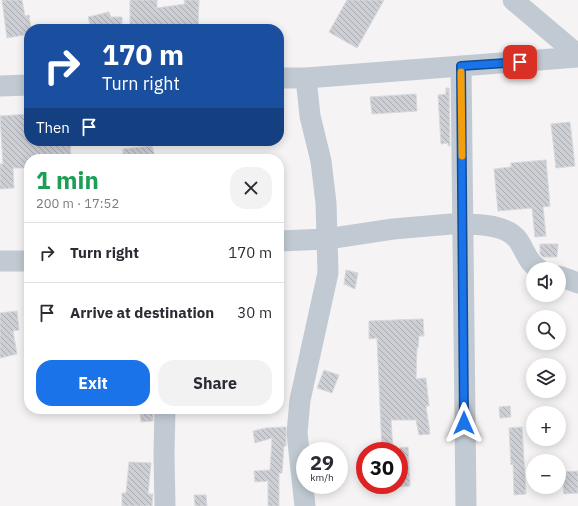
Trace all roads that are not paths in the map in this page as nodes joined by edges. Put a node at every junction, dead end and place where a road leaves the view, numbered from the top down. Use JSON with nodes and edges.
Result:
{"nodes":[{"id":1,"x":513,"y":0,"type":"edge"},
{"id":2,"x":578,"y":56,"type":"edge"},
{"id":3,"x":461,"y":66,"type":"junction"},
{"id":4,"x":284,"y":78,"type":"edge"},
{"id":5,"x":306,"y":78,"type":"junction"},
{"id":6,"x":24,"y":85,"type":"edge"},
{"id":7,"x":0,"y":86,"type":"edge"},
{"id":8,"x":463,"y":224,"type":"junction"},
{"id":9,"x":327,"y":239,"type":"junction"},
{"id":10,"x":284,"y":241,"type":"edge"},
{"id":11,"x":0,"y":261,"type":"edge"},
{"id":12,"x":24,"y":261,"type":"edge"},
{"id":13,"x":530,"y":262,"type":"edge"},
{"id":14,"x":566,"y":279,"type":"edge"},
{"id":15,"x":578,"y":283,"type":"edge"},
{"id":16,"x":165,"y":414,"type":"edge"},
{"id":17,"x":165,"y":506,"type":"edge"},
{"id":18,"x":305,"y":506,"type":"edge"},
{"id":19,"x":466,"y":506,"type":"edge"}],
"edges":[{"from":1,"to":2,"type":"street"},
{"from":2,"to":3,"type":"street"},
{"from":3,"to":5,"type":"street"},
{"from":3,"to":8,"type":"street"},
{"from":4,"to":5,"type":"street"},
{"from":5,"to":9,"type":"street"},
{"from":6,"to":7,"type":"street"},
{"from":8,"to":9,"type":"street"},
{"from":8,"to":13,"type":"street"},
{"from":8,"to":19,"type":"street"},
{"from":9,"to":10,"type":"street"},
{"from":9,"to":18,"type":"street"},
{"from":11,"to":12,"type":"street"},
{"from":14,"to":15,"type":"street"},
{"from":16,"to":17,"type":"street"}]}
